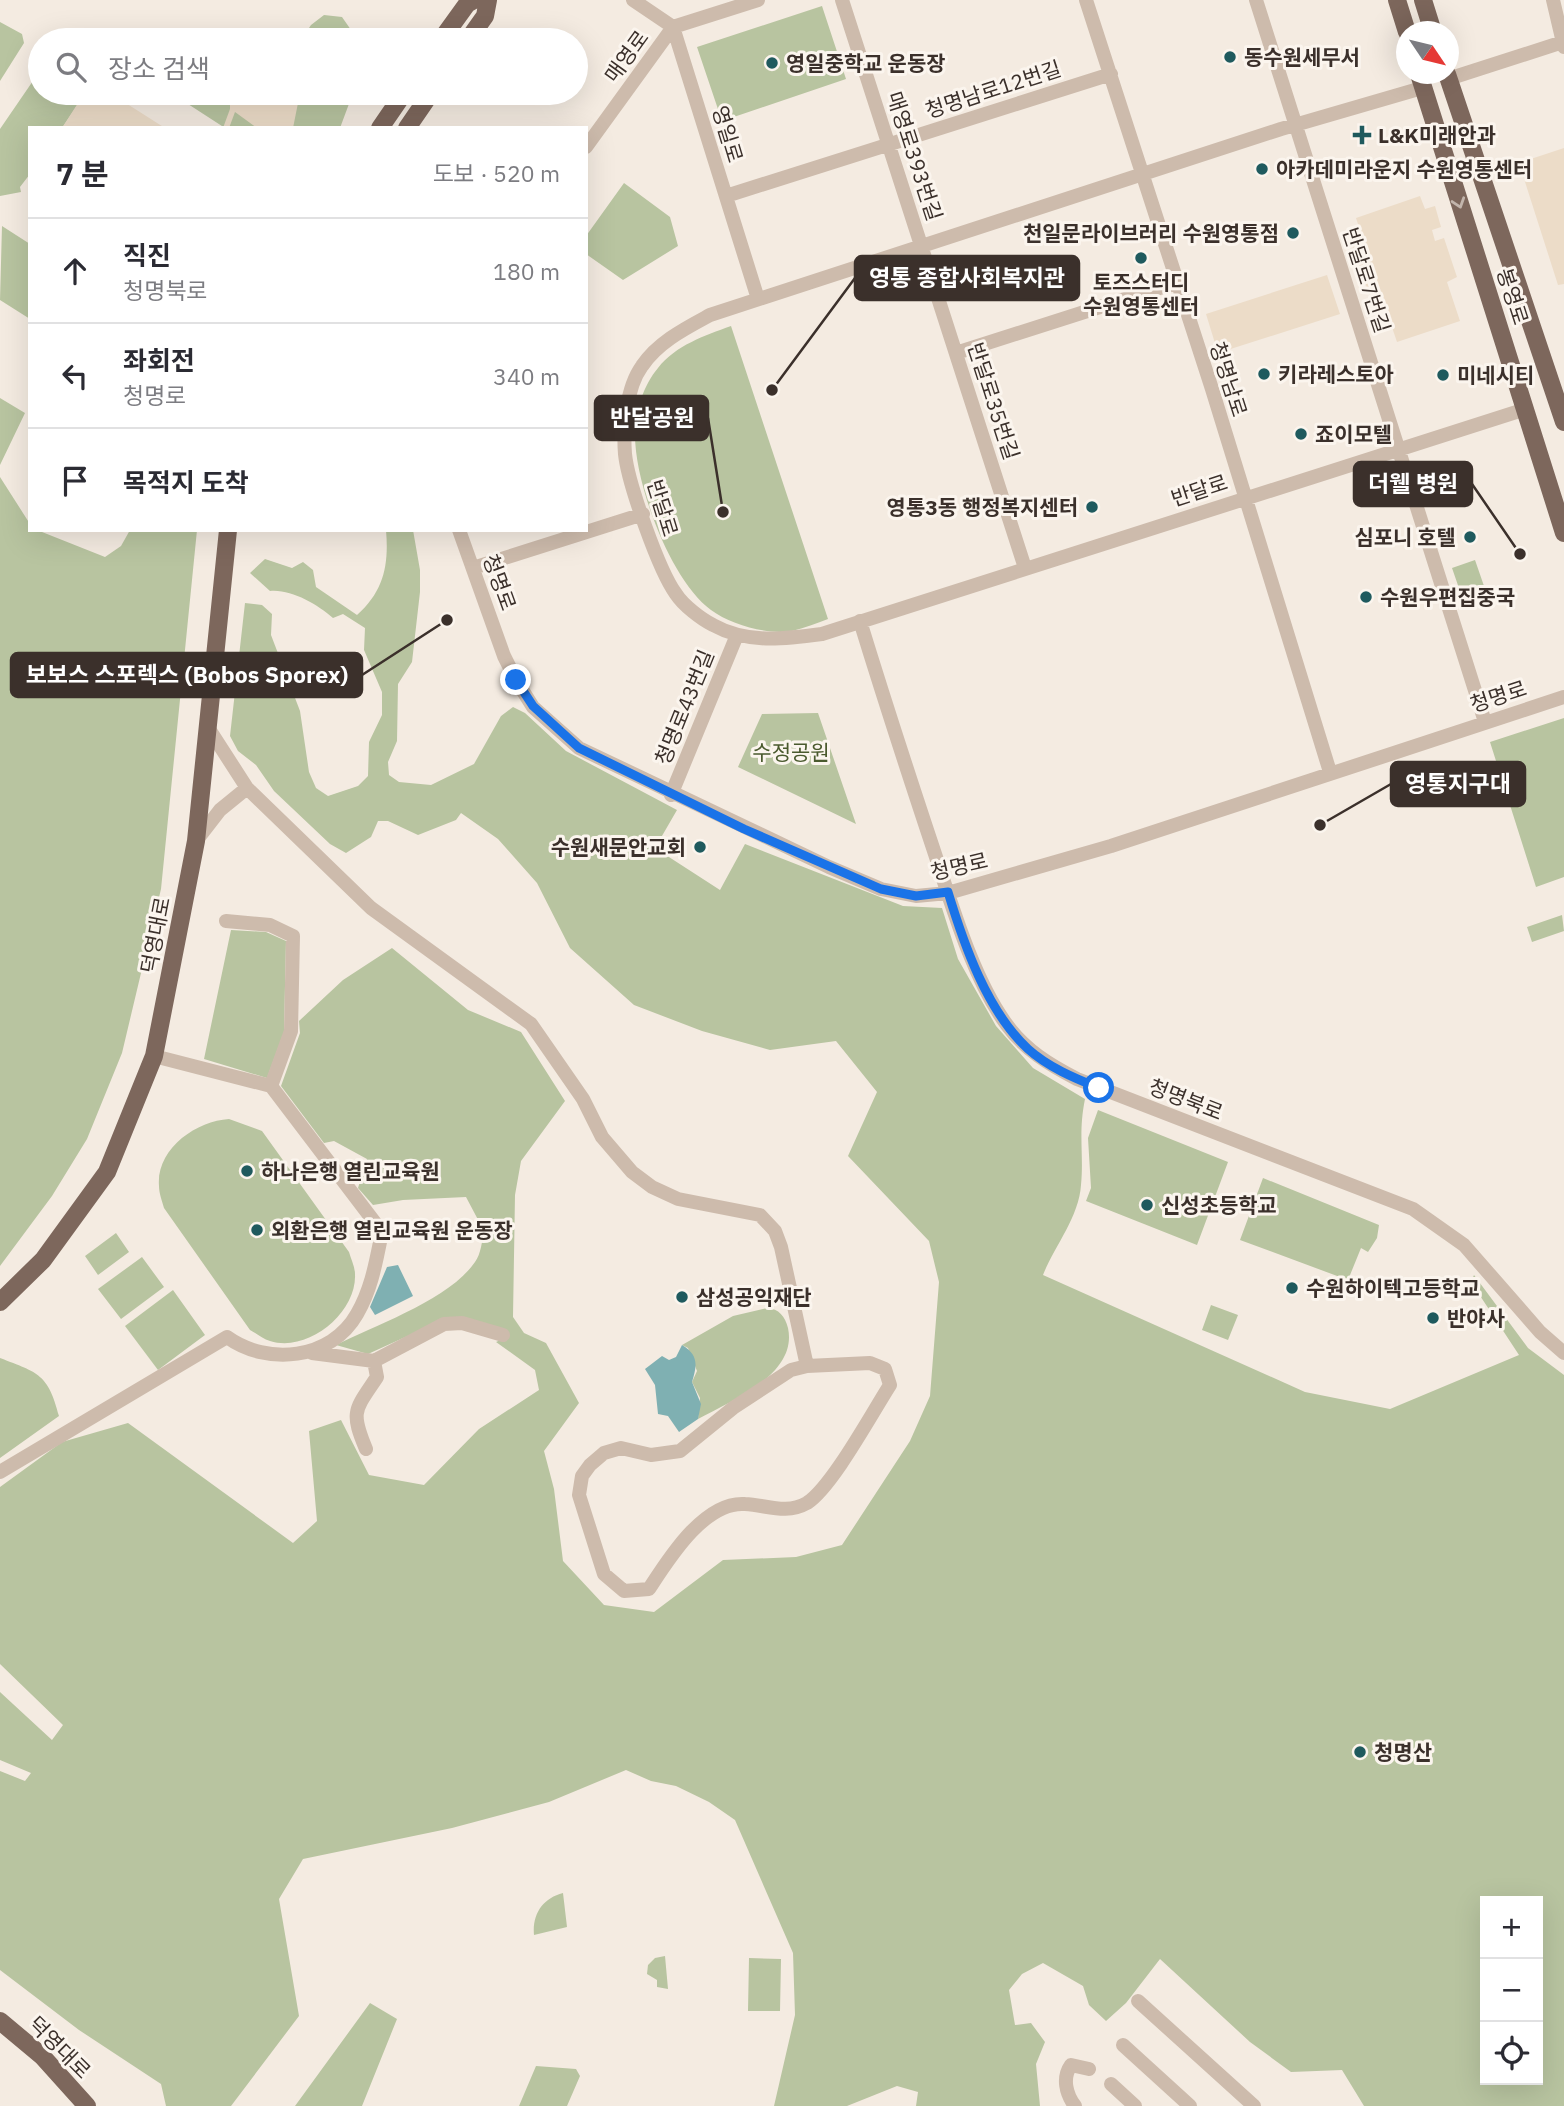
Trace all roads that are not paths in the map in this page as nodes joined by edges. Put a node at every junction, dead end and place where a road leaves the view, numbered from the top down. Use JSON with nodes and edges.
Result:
{"nodes":[{"id":1,"x":474,"y":0,"type":"edge"},
{"id":2,"x":488,"y":0,"type":"edge"},
{"id":3,"x":633,"y":0,"type":"edge"},
{"id":4,"x":758,"y":0,"type":"edge"},
{"id":5,"x":842,"y":0,"type":"edge"},
{"id":6,"x":1086,"y":0,"type":"edge"},
{"id":7,"x":1256,"y":0,"type":"edge"},
{"id":8,"x":1397,"y":0,"type":"edge"},
{"id":9,"x":1423,"y":0,"type":"edge"},
{"id":10,"x":1553,"y":0,"type":"edge"},
{"id":11,"x":1404,"y":21,"type":"edge"},
{"id":12,"x":1430,"y":21,"type":"edge"},
{"id":13,"x":673,"y":27,"type":"junction"},
{"id":14,"x":450,"y":28,"type":"edge"},
{"id":15,"x":476,"y":28,"type":"edge"},
{"id":16,"x":1563,"y":44,"type":"edge"},
{"id":17,"x":1459,"y":73,"type":"edge"},
{"id":18,"x":1111,"y":74,"type":"junction"},
{"id":19,"x":1412,"y":84,"type":"edge"},
{"id":20,"x":1422,"y":84,"type":"edge"},
{"id":21,"x":1451,"y":84,"type":"edge"},
{"id":22,"x":396,"y":105,"type":"edge"},
{"id":23,"x":423,"y":105,"type":"edge"},
{"id":24,"x":1296,"y":125,"type":"junction"},
{"id":25,"x":381,"y":126,"type":"edge"},
{"id":26,"x":408,"y":126,"type":"edge"},
{"id":27,"x":588,"y":144,"type":"edge"},
{"id":28,"x":889,"y":144,"type":"junction"},
{"id":29,"x":1142,"y":175,"type":"junction"},
{"id":30,"x":726,"y":196,"type":"junction"},
{"id":31,"x":922,"y":246,"type":"junction"},
{"id":32,"x":1175,"y":283,"type":"junction"},
{"id":33,"x":758,"y":299,"type":"junction"},
{"id":34,"x":957,"y":353,"type":"junction"},
{"id":35,"x":1560,"y":395,"type":"edge"},
{"id":36,"x":1526,"y":409,"type":"junction"},
{"id":37,"x":1564,"y":422,"type":"edge"},
{"id":38,"x":1399,"y":448,"type":"junction"},
{"id":39,"x":1245,"y":497,"type":"junction"},
{"id":40,"x":642,"y":514,"type":"junction"},
{"id":41,"x":588,"y":531,"type":"edge"},
{"id":42,"x":228,"y":532,"type":"edge"},
{"id":43,"x":460,"y":532,"type":"edge"},
{"id":44,"x":586,"y":532,"type":"edge"},
{"id":45,"x":1564,"y":533,"type":"edge"},
{"id":46,"x":473,"y":568,"type":"junction"},
{"id":47,"x":1025,"y":568,"type":"junction"},
{"id":48,"x":860,"y":621,"type":"junction"},
{"id":49,"x":737,"y":635,"type":"junction"},
{"id":50,"x":1564,"y":697,"type":"edge"},
{"id":51,"x":1485,"y":722,"type":"junction"},
{"id":52,"x":209,"y":729,"type":"junction"},
{"id":53,"x":1330,"y":772,"type":"junction"},
{"id":54,"x":247,"y":788,"type":"junction"},
{"id":55,"x":671,"y":794,"type":"junction"},
{"id":56,"x":196,"y":841,"type":"junction"},
{"id":57,"x":948,"y":892,"type":"junction"},
{"id":58,"x":226,"y":922,"type":"dead end"},
{"id":59,"x":154,"y":1056,"type":"junction"},
{"id":60,"x":271,"y":1086,"type":"junction"},
{"id":61,"x":0,"y":1302,"type":"edge"},
{"id":62,"x":503,"y":1335,"type":"dead end"},
{"id":63,"x":312,"y":1353,"type":"junction"},
{"id":64,"x":1564,"y":1353,"type":"edge"},
{"id":65,"x":374,"y":1362,"type":"junction"},
{"id":66,"x":807,"y":1366,"type":"junction"},
{"id":67,"x":366,"y":1450,"type":"dead end"},
{"id":68,"x":0,"y":1472,"type":"edge"},
{"id":69,"x":1138,"y":2001,"type":"dead end"},
{"id":70,"x":0,"y":2021,"type":"edge"},
{"id":71,"x":1123,"y":2045,"type":"dead end"},
{"id":72,"x":1089,"y":2069,"type":"dead end"},
{"id":73,"x":1111,"y":2084,"type":"dead end"},
{"id":74,"x":87,"y":2106,"type":"edge"},
{"id":75,"x":1074,"y":2106,"type":"edge"},
{"id":76,"x":1135,"y":2106,"type":"edge"},
{"id":77,"x":1190,"y":2106,"type":"edge"},
{"id":78,"x":1254,"y":2106,"type":"edge"}],
"edges":[{"from":1,"to":14,"type":"main road"},
{"from":2,"to":15,"type":"main road"},
{"from":3,"to":13,"type":"street"},
{"from":4,"to":13,"type":"street","name":"매영로"},
{"from":5,"to":28,"type":"street","name":"매영로393번길"},
{"from":6,"to":18,"type":"street","name":"청명남로"},
{"from":7,"to":24,"type":"street","name":"반달로7번길"},
{"from":8,"to":11,"type":"main road"},
{"from":9,"to":12,"type":"main road"},
{"from":10,"to":16,"type":"street"},
{"from":13,"to":27,"type":"street","name":"매영로"},
{"from":13,"to":30,"type":"street","name":"영일로"},
{"from":16,"to":17,"type":"street"},
{"from":18,"to":28,"type":"street","name":"청명남로12번길"},
{"from":18,"to":29,"type":"street","name":"청명남로"},
{"from":19,"to":24,"type":"street","name":"반달로"},
{"from":20,"to":36,"type":"main road","name":"봉영로","one_way":true},
{"from":21,"to":35,"type":"main road","name":"봉영로"},
{"from":22,"to":25,"type":"main road"},
{"from":23,"to":26,"type":"main road"},
{"from":24,"to":29,"type":"street","name":"반달로"},
{"from":24,"to":38,"type":"street","name":"반달로7번길"},
{"from":28,"to":30,"type":"street","name":"청명남로12번길"},
{"from":28,"to":31,"type":"street","name":"매영로393번길"},
{"from":29,"to":31,"type":"street","name":"반달로"},
{"from":29,"to":32,"type":"street","name":"청명남로"},
{"from":30,"to":33,"type":"street","name":"영일로"},
{"from":31,"to":33,"type":"street","name":"반달로"},
{"from":31,"to":34,"type":"street","name":"반달로35번길"},
{"from":32,"to":34,"type":"street"},
{"from":32,"to":39,"type":"street","name":"청명남로"},
{"from":33,"to":40,"type":"street","name":"반달로"},
{"from":34,"to":47,"type":"street","name":"반달로35번길"},
{"from":35,"to":37,"type":"main road","name":"봉영로"},
{"from":36,"to":38,"type":"street","name":"반달로"},
{"from":36,"to":45,"type":"main road","name":"봉영로"},
{"from":38,"to":39,"type":"street","name":"반달로"},
{"from":38,"to":51,"type":"street","name":"반달로7번길"},
{"from":39,"to":47,"type":"street","name":"반달로"},
{"from":39,"to":53,"type":"street","name":"청명남로"},
{"from":40,"to":41,"type":"street"},
{"from":40,"to":49,"type":"street","name":"반달로"},
{"from":42,"to":52,"type":"main road","name":"덕영대로"},
{"from":43,"to":46,"type":"street","name":"청명로"},
{"from":44,"to":46,"type":"street"},
{"from":46,"to":55,"type":"street","name":"청명로"},
{"from":47,"to":48,"type":"street","name":"반달로"},
{"from":48,"to":49,"type":"street","name":"반달로"},
{"from":48,"to":57,"type":"street","name":"청명북로"},
{"from":49,"to":55,"type":"street","name":"청명로43번길"},
{"from":50,"to":51,"type":"street","name":"청명로"},
{"from":51,"to":53,"type":"street","name":"청명로"},
{"from":52,"to":54,"type":"street"},
{"from":52,"to":56,"type":"main road","name":"덕영대로"},
{"from":53,"to":57,"type":"street","name":"청명로"},
{"from":54,"to":56,"type":"street"},
{"from":54,"to":66,"type":"street"},
{"from":55,"to":57,"type":"street","name":"청명로"},
{"from":56,"to":59,"type":"main road","name":"덕영대로"},
{"from":57,"to":64,"type":"street","name":"청명북로"},
{"from":58,"to":60,"type":"street"},
{"from":59,"to":60,"type":"street"},
{"from":59,"to":61,"type":"main road","name":"덕영대로"},
{"from":60,"to":63,"type":"street"},
{"from":62,"to":65,"type":"street"},
{"from":63,"to":65,"type":"street"},
{"from":63,"to":68,"type":"street"},
{"from":65,"to":67,"type":"street"},
{"from":66,"to":66,"type":"street"},
{"from":69,"to":78,"type":"street"},
{"from":70,"to":74,"type":"main road","name":"덕영대로"},
{"from":71,"to":77,"type":"street"},
{"from":72,"to":75,"type":"street"},
{"from":73,"to":76,"type":"street"}]}
